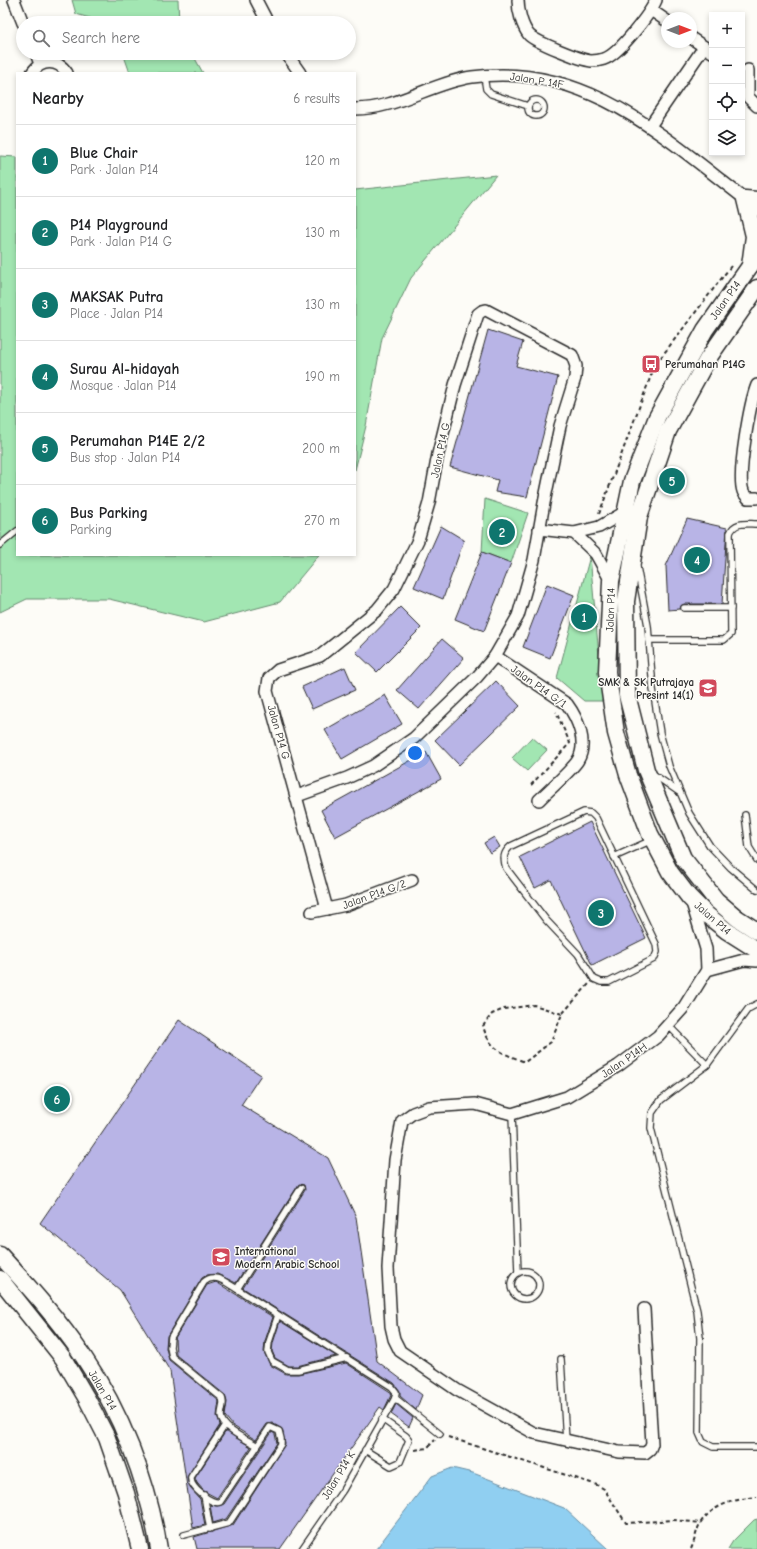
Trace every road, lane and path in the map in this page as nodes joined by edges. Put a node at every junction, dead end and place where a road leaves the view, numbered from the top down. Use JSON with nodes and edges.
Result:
{"nodes":[{"id":1,"x":14,"y":0,"type":"edge"},
{"id":2,"x":256,"y":0,"type":"edge"},
{"id":3,"x":518,"y":0,"type":"edge"},
{"id":4,"x":654,"y":5,"type":"edge"},
{"id":5,"x":661,"y":14,"type":"edge"},
{"id":6,"x":20,"y":16,"type":"edge"},
{"id":7,"x":264,"y":16,"type":"edge"},
{"id":8,"x":697,"y":42,"type":"edge"},
{"id":9,"x":708,"y":49,"type":"edge"},
{"id":10,"x":39,"y":60,"type":"edge"},
{"id":11,"x":291,"y":60,"type":"edge"},
{"id":12,"x":40,"y":64,"type":"junction"},
{"id":13,"x":749,"y":69,"type":"edge"},
{"id":14,"x":33,"y":72,"type":"edge"},
{"id":15,"x":66,"y":72,"type":"edge"},
{"id":16,"x":299,"y":72,"type":"edge"},
{"id":17,"x":484,"y":76,"type":"junction"},
{"id":18,"x":528,"y":106,"type":"dead end"},
{"id":19,"x":757,"y":106,"type":"edge"},
{"id":20,"x":356,"y":109,"type":"edge"},
{"id":21,"x":650,"y":126,"type":"junction"},
{"id":22,"x":751,"y":200,"type":"edge"},
{"id":23,"x":757,"y":210,"type":"edge"},
{"id":24,"x":754,"y":261,"type":"edge"},
{"id":25,"x":757,"y":288,"type":"edge"},
{"id":26,"x":757,"y":386,"type":"edge"},
{"id":27,"x":757,"y":498,"type":"edge"},
{"id":28,"x":625,"y":512,"type":"junction"},
{"id":29,"x":757,"y":524,"type":"edge"},
{"id":30,"x":539,"y":529,"type":"junction"},
{"id":31,"x":16,"y":532,"type":"edge"},
{"id":32,"x":574,"y":533,"type":"junction"},
{"id":33,"x":0,"y":545,"type":"edge"},
{"id":34,"x":634,"y":551,"type":"junction"},
{"id":35,"x":611,"y":581,"type":"junction"},
{"id":36,"x":684,"y":608,"type":"dead end"},
{"id":37,"x":731,"y":608,"type":"junction"},
{"id":38,"x":649,"y":640,"type":"junction"},
{"id":39,"x":495,"y":656,"type":"junction"},
{"id":40,"x":551,"y":708,"type":"dead end"},
{"id":41,"x":646,"y":770,"type":"junction"},
{"id":42,"x":531,"y":785,"type":"dead end"},
{"id":43,"x":680,"y":792,"type":"junction"},
{"id":44,"x":297,"y":796,"type":"junction"},
{"id":45,"x":539,"y":800,"type":"dead end"},
{"id":46,"x":745,"y":814,"type":"dead end"},
{"id":47,"x":653,"y":840,"type":"junction"},
{"id":48,"x":614,"y":857,"type":"junction"},
{"id":49,"x":757,"y":860,"type":"edge"},
{"id":50,"x":412,"y":880,"type":"dead end"},
{"id":51,"x":757,"y":890,"type":"edge"},
{"id":52,"x":689,"y":897,"type":"junction"},
{"id":53,"x":327,"y":909,"type":"junction"},
{"id":54,"x":312,"y":912,"type":"dead end"},
{"id":55,"x":757,"y":931,"type":"edge"},
{"id":56,"x":757,"y":950,"type":"edge"},
{"id":57,"x":757,"y":961,"type":"edge"},
{"id":58,"x":707,"y":970,"type":"junction"},
{"id":59,"x":594,"y":979,"type":"junction"},
{"id":60,"x":757,"y":1004,"type":"edge"},
{"id":61,"x":562,"y":1014,"type":"junction"},
{"id":62,"x":668,"y":1025,"type":"junction"},
{"id":63,"x":707,"y":1065,"type":"junction"},
{"id":64,"x":512,"y":1114,"type":"junction"},
{"id":65,"x":301,"y":1188,"type":"dead end"},
{"id":66,"x":0,"y":1255,"type":"edge"},
{"id":67,"x":518,"y":1273,"type":"junction"},
{"id":68,"x":0,"y":1279,"type":"edge"},
{"id":69,"x":237,"y":1289,"type":"junction"},
{"id":70,"x":644,"y":1309,"type":"dead end"},
{"id":71,"x":278,"y":1315,"type":"junction"},
{"id":72,"x":347,"y":1358,"type":"junction"},
{"id":73,"x":561,"y":1359,"type":"dead end"},
{"id":74,"x":395,"y":1398,"type":"junction"},
{"id":75,"x":382,"y":1420,"type":"junction"},
{"id":76,"x":225,"y":1425,"type":"junction"},
{"id":77,"x":440,"y":1434,"type":"junction"},
{"id":78,"x":566,"y":1441,"type":"junction"},
{"id":79,"x":256,"y":1445,"type":"junction"},
{"id":80,"x":757,"y":1447,"type":"edge"},
{"id":81,"x":365,"y":1450,"type":"junction"},
{"id":82,"x":406,"y":1450,"type":"junction"},
{"id":83,"x":204,"y":1495,"type":"junction"},
{"id":84,"x":757,"y":1497,"type":"edge"},
{"id":85,"x":701,"y":1523,"type":"junction"},
{"id":86,"x":210,"y":1529,"type":"junction"},
{"id":87,"x":184,"y":1535,"type":"dead end"},
{"id":88,"x":140,"y":1549,"type":"edge"},
{"id":89,"x":159,"y":1549,"type":"edge"},
{"id":90,"x":302,"y":1549,"type":"edge"},
{"id":91,"x":691,"y":1549,"type":"edge"}],
"edges":[{"from":1,"to":6,"type":"street"},
{"from":2,"to":7,"type":"street"},
{"from":3,"to":4,"type":"street"},
{"from":4,"to":5,"type":"street"},
{"from":8,"to":9,"type":"street"},
{"from":9,"to":21,"type":"street"},
{"from":10,"to":12,"type":"street"},
{"from":11,"to":16,"type":"street"},
{"from":12,"to":14,"type":"street"},
{"from":12,"to":15,"type":"street"},
{"from":13,"to":19,"type":"street"},
{"from":17,"to":18,"type":"lane"},
{"from":17,"to":20,"type":"street","name":"Jalan P 14F"},
{"from":17,"to":21,"type":"street","name":"Jalan P 14F"},
{"from":21,"to":22,"type":"street","name":"Jalan P 14F"},
{"from":22,"to":23,"type":"street","name":"Jalan P 14F"},
{"from":22,"to":24,"type":"main road"},
{"from":24,"to":28,"type":"main road","name":"Jalan P14"},
{"from":25,"to":34,"type":"main road","name":"Jalan P14"},
{"from":26,"to":27,"type":"street"},
{"from":28,"to":32,"type":"street"},
{"from":28,"to":35,"type":"main road","name":"Jalan P14"},
{"from":29,"to":37,"type":"lane"},
{"from":30,"to":32,"type":"street"},
{"from":30,"to":39,"type":"street","name":"Jalan P14 G"},
{"from":30,"to":44,"type":"street","name":"Jalan P14 G"},
{"from":31,"to":33,"type":"lane"},
{"from":32,"to":35,"type":"street"},
{"from":34,"to":38,"type":"lane"},
{"from":34,"to":41,"type":"main road","name":"Jalan P14"},
{"from":35,"to":47,"type":"main road","name":"Jalan P14"},
{"from":36,"to":37,"type":"lane"},
{"from":37,"to":38,"type":"lane"},
{"from":38,"to":43,"type":"lane"},
{"from":39,"to":44,"type":"street","name":"Jalan P14 G"},
{"from":39,"to":45,"type":"street","name":"Jalan P14 G/1"},
{"from":40,"to":42,"type":"path"},
{"from":41,"to":43,"type":"lane"},
{"from":41,"to":55,"type":"main road","name":"Jalan P14"},
{"from":43,"to":51,"type":"lane"},
{"from":44,"to":53,"type":"street","name":"Jalan P14 G"},
{"from":46,"to":49,"type":"lane"},
{"from":47,"to":48,"type":"lane"},
{"from":47,"to":52,"type":"main road","name":"Jalan P14"},
{"from":48,"to":59,"type":"lane"},
{"from":48,"to":59,"type":"lane"},
{"from":50,"to":53,"type":"street","name":"Jalan P14 G/2"},
{"from":52,"to":56,"type":"main road","name":"Jalan P14"},
{"from":52,"to":58,"type":"street"},
{"from":53,"to":54,"type":"street","name":"Jalan P14 G/2"},
{"from":57,"to":58,"type":"street"},
{"from":58,"to":62,"type":"street","name":"Jalan P14H"},
{"from":59,"to":61,"type":"path"},
{"from":60,"to":63,"type":"lane"},
{"from":61,"to":61,"type":"path"},
{"from":62,"to":63,"type":"lane"},
{"from":62,"to":64,"type":"street","name":"Jalan P14H"},
{"from":63,"to":80,"type":"lane"},
{"from":64,"to":67,"type":"lane"},
{"from":64,"to":78,"type":"street"},
{"from":65,"to":69,"type":"lane"},
{"from":66,"to":89,"type":"main road","name":"Jalan P14"},
{"from":67,"to":67,"type":"lane"},
{"from":68,"to":88,"type":"main road","name":"Jalan P14"},
{"from":69,"to":71,"type":"lane"},
{"from":69,"to":76,"type":"lane"},
{"from":70,"to":78,"type":"street"},
{"from":71,"to":72,"type":"lane"},
{"from":71,"to":72,"type":"lane"},
{"from":72,"to":74,"type":"lane"},
{"from":73,"to":78,"type":"lane"},
{"from":74,"to":75,"type":"lane","name":"Jalan P14 K"},
{"from":74,"to":77,"type":"lane"},
{"from":75,"to":81,"type":"lane","name":"Jalan P14 K"},
{"from":75,"to":82,"type":"lane"},
{"from":76,"to":79,"type":"lane"},
{"from":76,"to":83,"type":"lane"},
{"from":77,"to":82,"type":"path"},
{"from":77,"to":85,"type":"path"},
{"from":79,"to":83,"type":"lane"},
{"from":79,"to":86,"type":"lane"},
{"from":81,"to":82,"type":"lane"},
{"from":81,"to":90,"type":"lane","name":"Jalan P14 K"},
{"from":83,"to":86,"type":"lane"},
{"from":84,"to":85,"type":"path"},
{"from":85,"to":91,"type":"path"},
{"from":86,"to":87,"type":"lane"}]}
